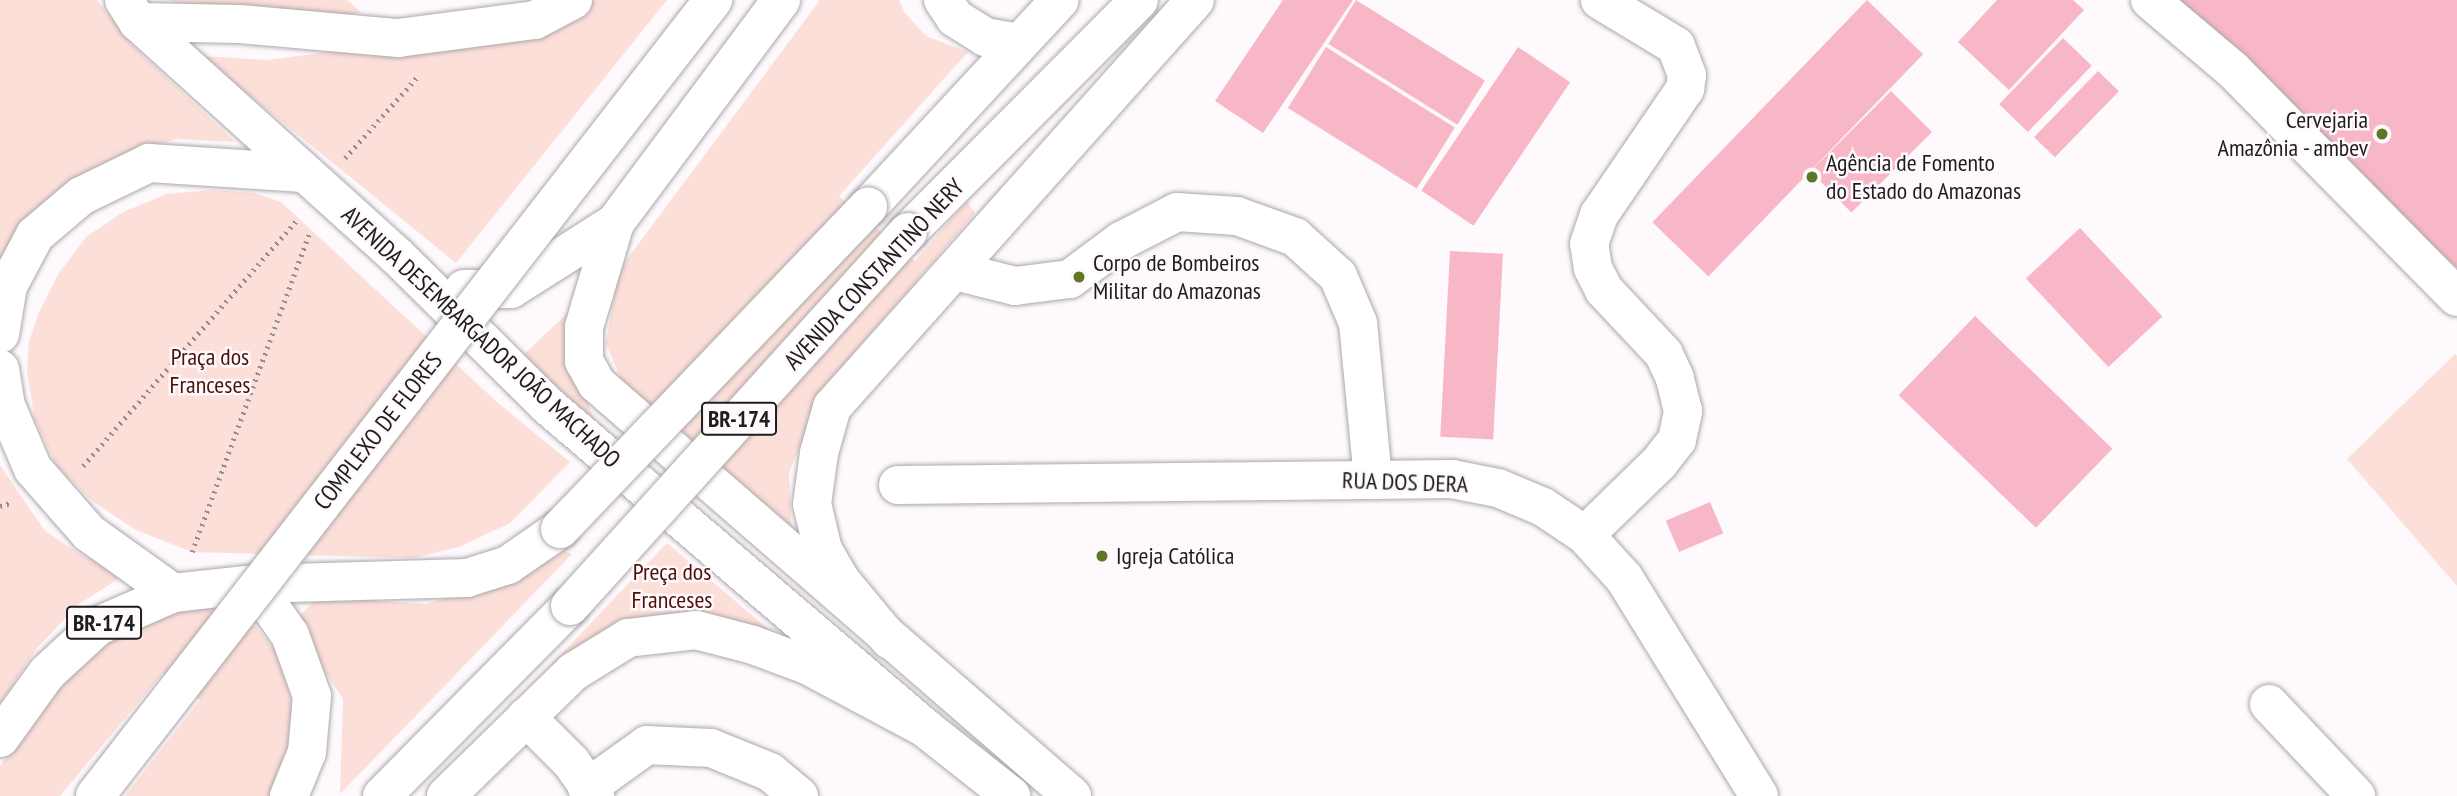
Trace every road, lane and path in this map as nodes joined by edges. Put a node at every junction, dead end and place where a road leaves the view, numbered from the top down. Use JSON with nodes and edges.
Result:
{"nodes":[{"id":1,"x":572,"y":0,"type":"edge"},
{"id":2,"x":713,"y":0,"type":"edge"},
{"id":3,"x":780,"y":0,"type":"edge"},
{"id":4,"x":943,"y":0,"type":"edge"},
{"id":5,"x":1060,"y":0,"type":"edge"},
{"id":6,"x":1139,"y":0,"type":"edge"},
{"id":7,"x":1195,"y":0,"type":"edge"},
{"id":8,"x":1600,"y":0,"type":"edge"},
{"id":9,"x":2150,"y":0,"type":"edge"},
{"id":10,"x":131,"y":11,"type":"edge"},
{"id":11,"x":1019,"y":43,"type":"junction"},
{"id":12,"x":424,"y":68,"type":"dead end"},
{"id":13,"x":321,"y":170,"type":"junction"},
{"id":14,"x":300,"y":216,"type":"dead end"},
{"id":15,"x":615,"y":223,"type":"junction"},
{"id":16,"x":312,"y":228,"type":"dead end"},
{"id":17,"x":396,"y":255,"type":"junction"},
{"id":18,"x":955,"y":271,"type":"junction"},
{"id":19,"x":2457,"y":297,"type":"edge"},
{"id":20,"x":0,"y":334,"type":"edge"},
{"id":21,"x":0,"y":369,"type":"edge"},
{"id":22,"x":80,"y":469,"type":"dead end"},
{"id":23,"x":1373,"y":480,"type":"junction"},
{"id":24,"x":898,"y":485,"type":"dead end"},
{"id":25,"x":1585,"y":535,"type":"junction"},
{"id":26,"x":192,"y":552,"type":"dead end"},
{"id":27,"x":254,"y":584,"type":"junction"},
{"id":28,"x":173,"y":593,"type":"junction"},
{"id":29,"x":890,"y":640,"type":"junction"},
{"id":30,"x":2269,"y":704,"type":"dead end"},
{"id":31,"x":526,"y":717,"type":"junction"},
{"id":32,"x":925,"y":728,"type":"junction"},
{"id":33,"x":0,"y":738,"type":"edge"},
{"id":34,"x":591,"y":792,"type":"edge"},
{"id":35,"x":95,"y":796,"type":"edge"},
{"id":36,"x":289,"y":796,"type":"edge"},
{"id":37,"x":382,"y":796,"type":"edge"},
{"id":38,"x":446,"y":796,"type":"edge"},
{"id":39,"x":799,"y":796,"type":"edge"},
{"id":40,"x":1011,"y":796,"type":"edge"},
{"id":41,"x":1072,"y":796,"type":"edge"},
{"id":42,"x":1759,"y":796,"type":"edge"},
{"id":43,"x":2356,"y":796,"type":"edge"}],
"edges":[{"from":1,"to":10,"type":"main road"},
{"from":2,"to":35,"type":"main road","name":"COMPLEXO DE FLORES","bridge":true},
{"from":3,"to":15,"type":"main road"},
{"from":4,"to":11,"type":"main road"},
{"from":5,"to":11,"type":"main road","name":"AVENIDA CONSTANTINO NERY","number":"BR-174"},
{"from":6,"to":37,"type":"main road","name":"AVENIDA CONSTANTINO NERY","number":"BR-174","bridge":true},
{"from":7,"to":18,"type":"main road"},
{"from":8,"to":25,"type":"main road"},
{"from":9,"to":19,"type":"main road"},
{"from":10,"to":13,"type":"main road","name":"AVENIDA DESEMBARGADOR JOÃO MACHADO"},
{"from":11,"to":27,"type":"main road","name":"AVENIDA CONSTANTINO NERY","number":"BR-174","bridge":true},
{"from":12,"to":13,"type":"path"},
{"from":13,"to":17,"type":"main road","name":"AVENIDA DESEMBARGADOR JOÃO MACHADO"},
{"from":13,"to":20,"type":"main road"},
{"from":14,"to":22,"type":"path"},
{"from":15,"to":17,"type":"main road"},
{"from":15,"to":29,"type":"main road","name":"AVENIDA DESEMBARGADOR JOÃO MACHADO"},
{"from":16,"to":26,"type":"path"},
{"from":17,"to":32,"type":"main road","name":"AVENIDA DESEMBARGADOR JOÃO MACHADO"},
{"from":18,"to":23,"type":"main road"},
{"from":18,"to":29,"type":"main road"},
{"from":21,"to":28,"type":"main road"},
{"from":23,"to":24,"type":"main road","name":"RUA DOS DERA"},
{"from":23,"to":25,"type":"main road","name":"RUA DOS DERA"},
{"from":25,"to":42,"type":"main road","name":"RUA DOS DERA"},
{"from":27,"to":28,"type":"main road","number":"BR-174"},
{"from":27,"to":36,"type":"main road"},
{"from":28,"to":33,"type":"main road","number":"BR-174"},
{"from":29,"to":41,"type":"main road","name":"AVENIDA DESEMBARGADOR JOÃO MACHADO"},
{"from":30,"to":43,"type":"main road"},
{"from":31,"to":32,"type":"main road"},
{"from":31,"to":34,"type":"main road"},
{"from":31,"to":38,"type":"main road"},
{"from":32,"to":40,"type":"main road","name":"AVENIDA DESEMBARGADOR JOÃO MACHADO"},
{"from":34,"to":39,"type":"main road"}]}
